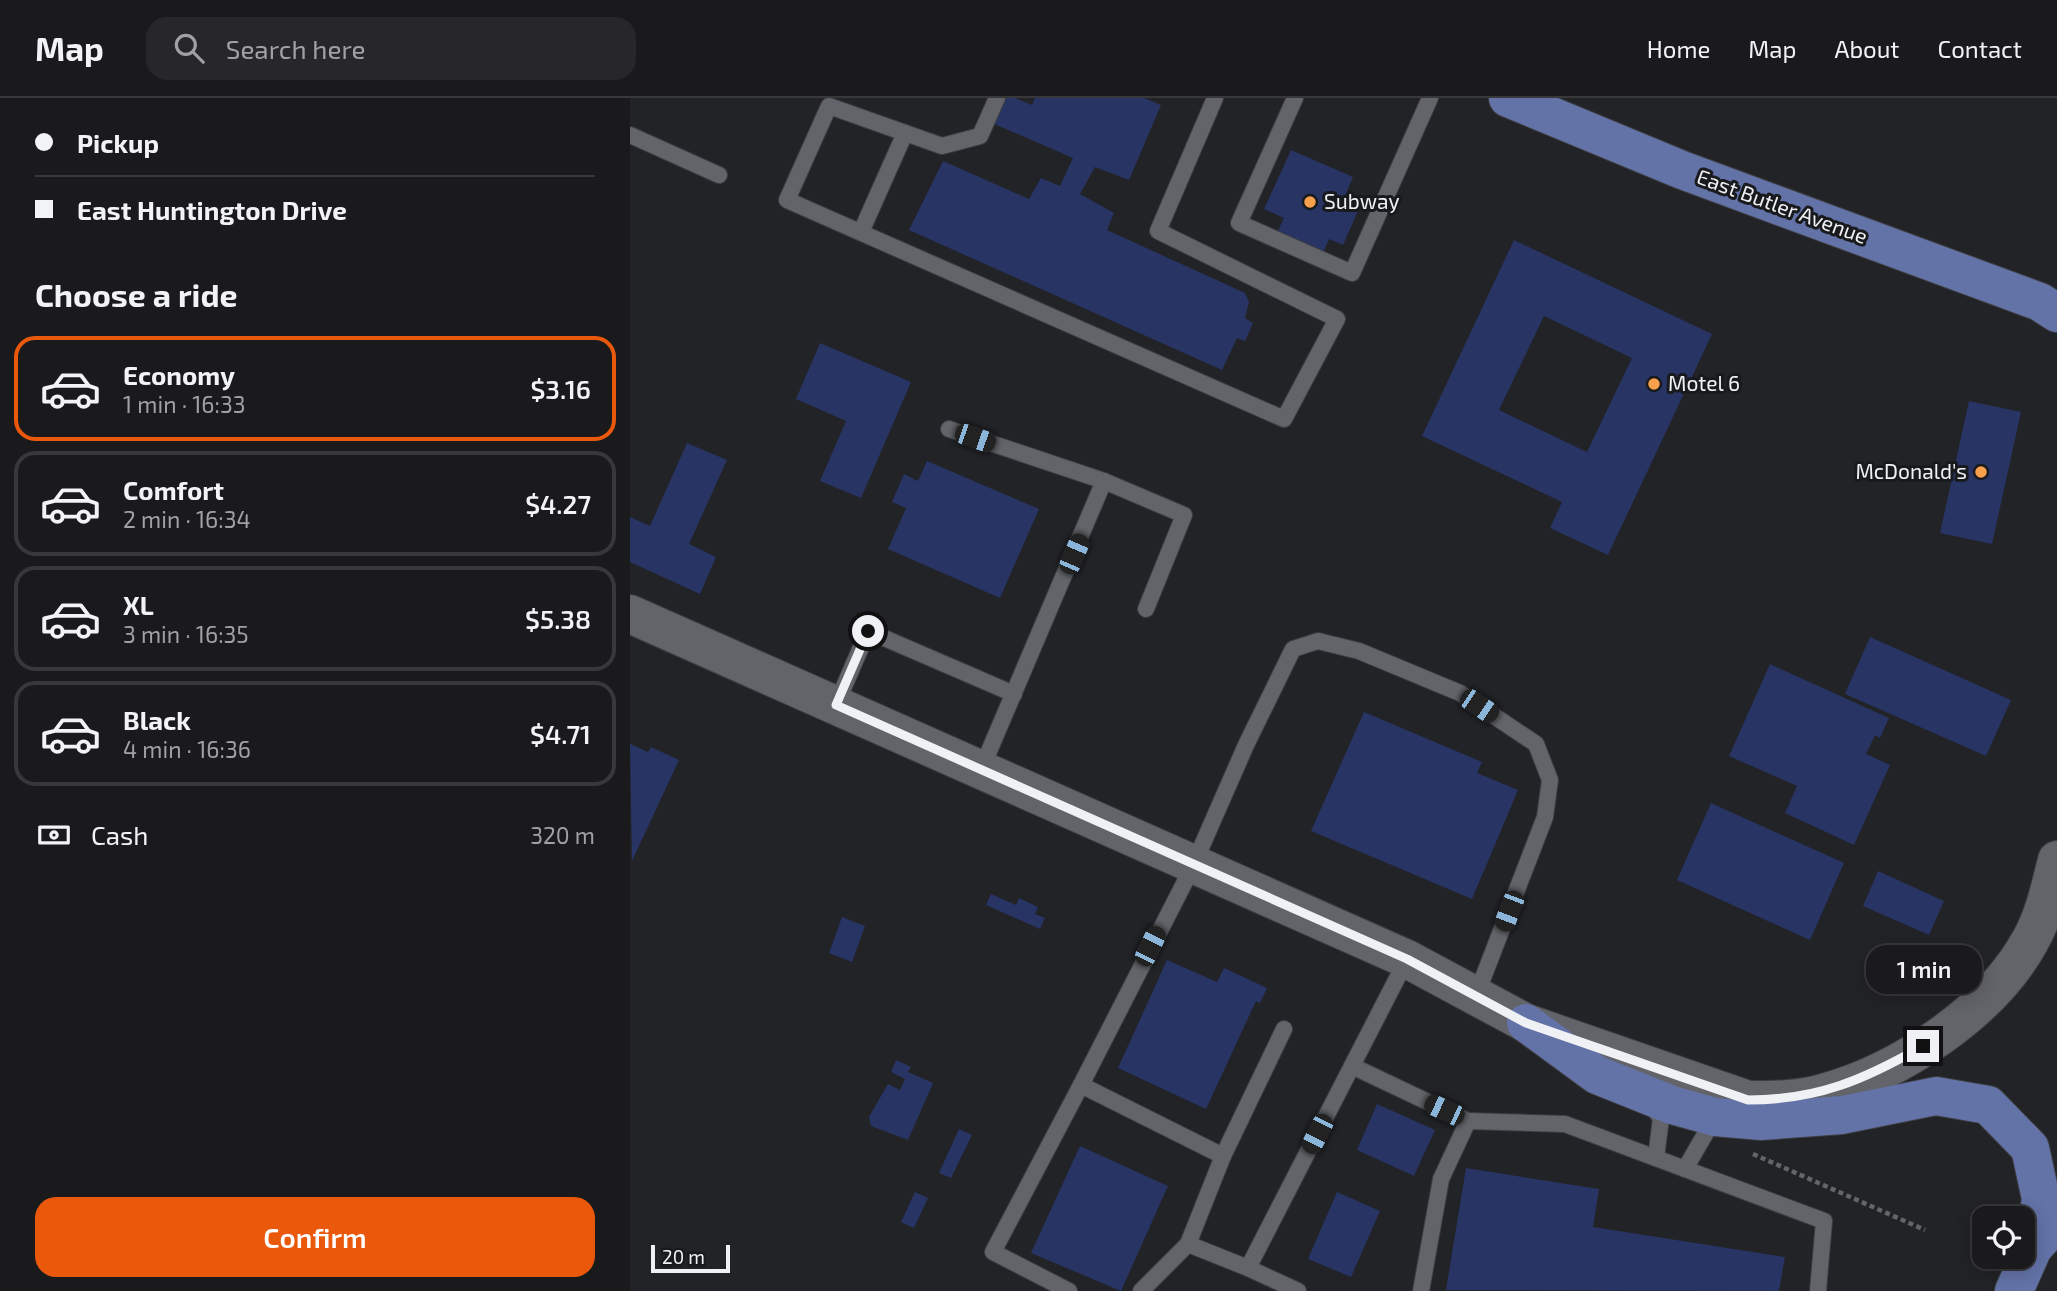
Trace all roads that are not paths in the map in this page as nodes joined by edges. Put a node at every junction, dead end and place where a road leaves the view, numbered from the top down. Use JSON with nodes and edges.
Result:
{"nodes":[{"id":1,"x":997,"y":98,"type":"edge"},
{"id":2,"x":1215,"y":98,"type":"edge"},
{"id":3,"x":1295,"y":98,"type":"edge"},
{"id":4,"x":1430,"y":98,"type":"edge"},
{"id":5,"x":1508,"y":98,"type":"edge"},
{"id":6,"x":905,"y":133,"type":"junction"},
{"id":7,"x":630,"y":135,"type":"edge"},
{"id":8,"x":719,"y":176,"type":"dead end"},
{"id":9,"x":861,"y":232,"type":"junction"},
{"id":10,"x":2057,"y":313,"type":"edge"},
{"id":11,"x":949,"y":429,"type":"dead end"},
{"id":12,"x":1104,"y":481,"type":"junction"},
{"id":13,"x":1146,"y":609,"type":"dead end"},
{"id":14,"x":630,"y":614,"type":"edge"},
{"id":15,"x":1014,"y":694,"type":"junction"},
{"id":16,"x":836,"y":705,"type":"junction"},
{"id":17,"x":981,"y":770,"type":"junction"},
{"id":18,"x":2057,"y":860,"type":"edge"},
{"id":19,"x":1193,"y":866,"type":"junction"},
{"id":20,"x":1407,"y":959,"type":"junction"},
{"id":21,"x":1476,"y":996,"type":"junction"},
{"id":22,"x":1526,"y":1023,"type":"junction"},
{"id":23,"x":1284,"y":1029,"type":"dead end"},
{"id":24,"x":1352,"y":1066,"type":"junction"},
{"id":25,"x":1081,"y":1085,"type":"junction"},
{"id":26,"x":1642,"y":1094,"type":"junction"},
{"id":27,"x":1715,"y":1117,"type":"junction"},
{"id":28,"x":1468,"y":1121,"type":"junction"},
{"id":29,"x":1223,"y":1156,"type":"junction"},
{"id":30,"x":1656,"y":1158,"type":"junction"},
{"id":31,"x":1685,"y":1169,"type":"junction"},
{"id":32,"x":2045,"y":1234,"type":"edge"},
{"id":33,"x":1188,"y":1244,"type":"junction"},
{"id":34,"x":1248,"y":1268,"type":"junction"},
{"id":35,"x":1069,"y":1291,"type":"edge"},
{"id":36,"x":1141,"y":1291,"type":"edge"},
{"id":37,"x":1298,"y":1291,"type":"edge"},
{"id":38,"x":1421,"y":1291,"type":"edge"},
{"id":39,"x":1818,"y":1291,"type":"edge"},
{"id":40,"x":2014,"y":1291,"type":"edge"}],
"edges":[{"from":1,"to":6,"type":"lane"},
{"from":2,"to":9,"type":"lane"},
{"from":3,"to":4,"type":"lane"},
{"from":5,"to":10,"type":"main road","name":"East Butler Avenue"},
{"from":6,"to":9,"type":"lane"},
{"from":6,"to":9,"type":"lane"},
{"from":7,"to":8,"type":"lane"},
{"from":11,"to":12,"type":"lane"},
{"from":12,"to":13,"type":"lane"},
{"from":12,"to":15,"type":"lane"},
{"from":14,"to":16,"type":"street"},
{"from":15,"to":16,"type":"lane"},
{"from":15,"to":17,"type":"lane"},
{"from":16,"to":17,"type":"street"},
{"from":17,"to":19,"type":"street"},
{"from":18,"to":22,"type":"street"},
{"from":19,"to":20,"type":"street"},
{"from":19,"to":21,"type":"lane"},
{"from":19,"to":25,"type":"lane"},
{"from":20,"to":21,"type":"street"},
{"from":20,"to":24,"type":"lane"},
{"from":21,"to":22,"type":"street"},
{"from":22,"to":26,"type":"main road"},
{"from":23,"to":29,"type":"lane"},
{"from":24,"to":28,"type":"lane"},
{"from":24,"to":34,"type":"lane"},
{"from":25,"to":29,"type":"lane"},
{"from":25,"to":35,"type":"lane"},
{"from":26,"to":27,"type":"main road"},
{"from":26,"to":30,"type":"lane"},
{"from":27,"to":31,"type":"lane"},
{"from":27,"to":32,"type":"main road"},
{"from":28,"to":30,"type":"lane"},
{"from":28,"to":38,"type":"lane"},
{"from":29,"to":33,"type":"lane"},
{"from":30,"to":31,"type":"lane"},
{"from":31,"to":39,"type":"lane"},
{"from":32,"to":40,"type":"main road"},
{"from":33,"to":34,"type":"lane"},
{"from":33,"to":36,"type":"lane"},
{"from":34,"to":37,"type":"lane"}]}
